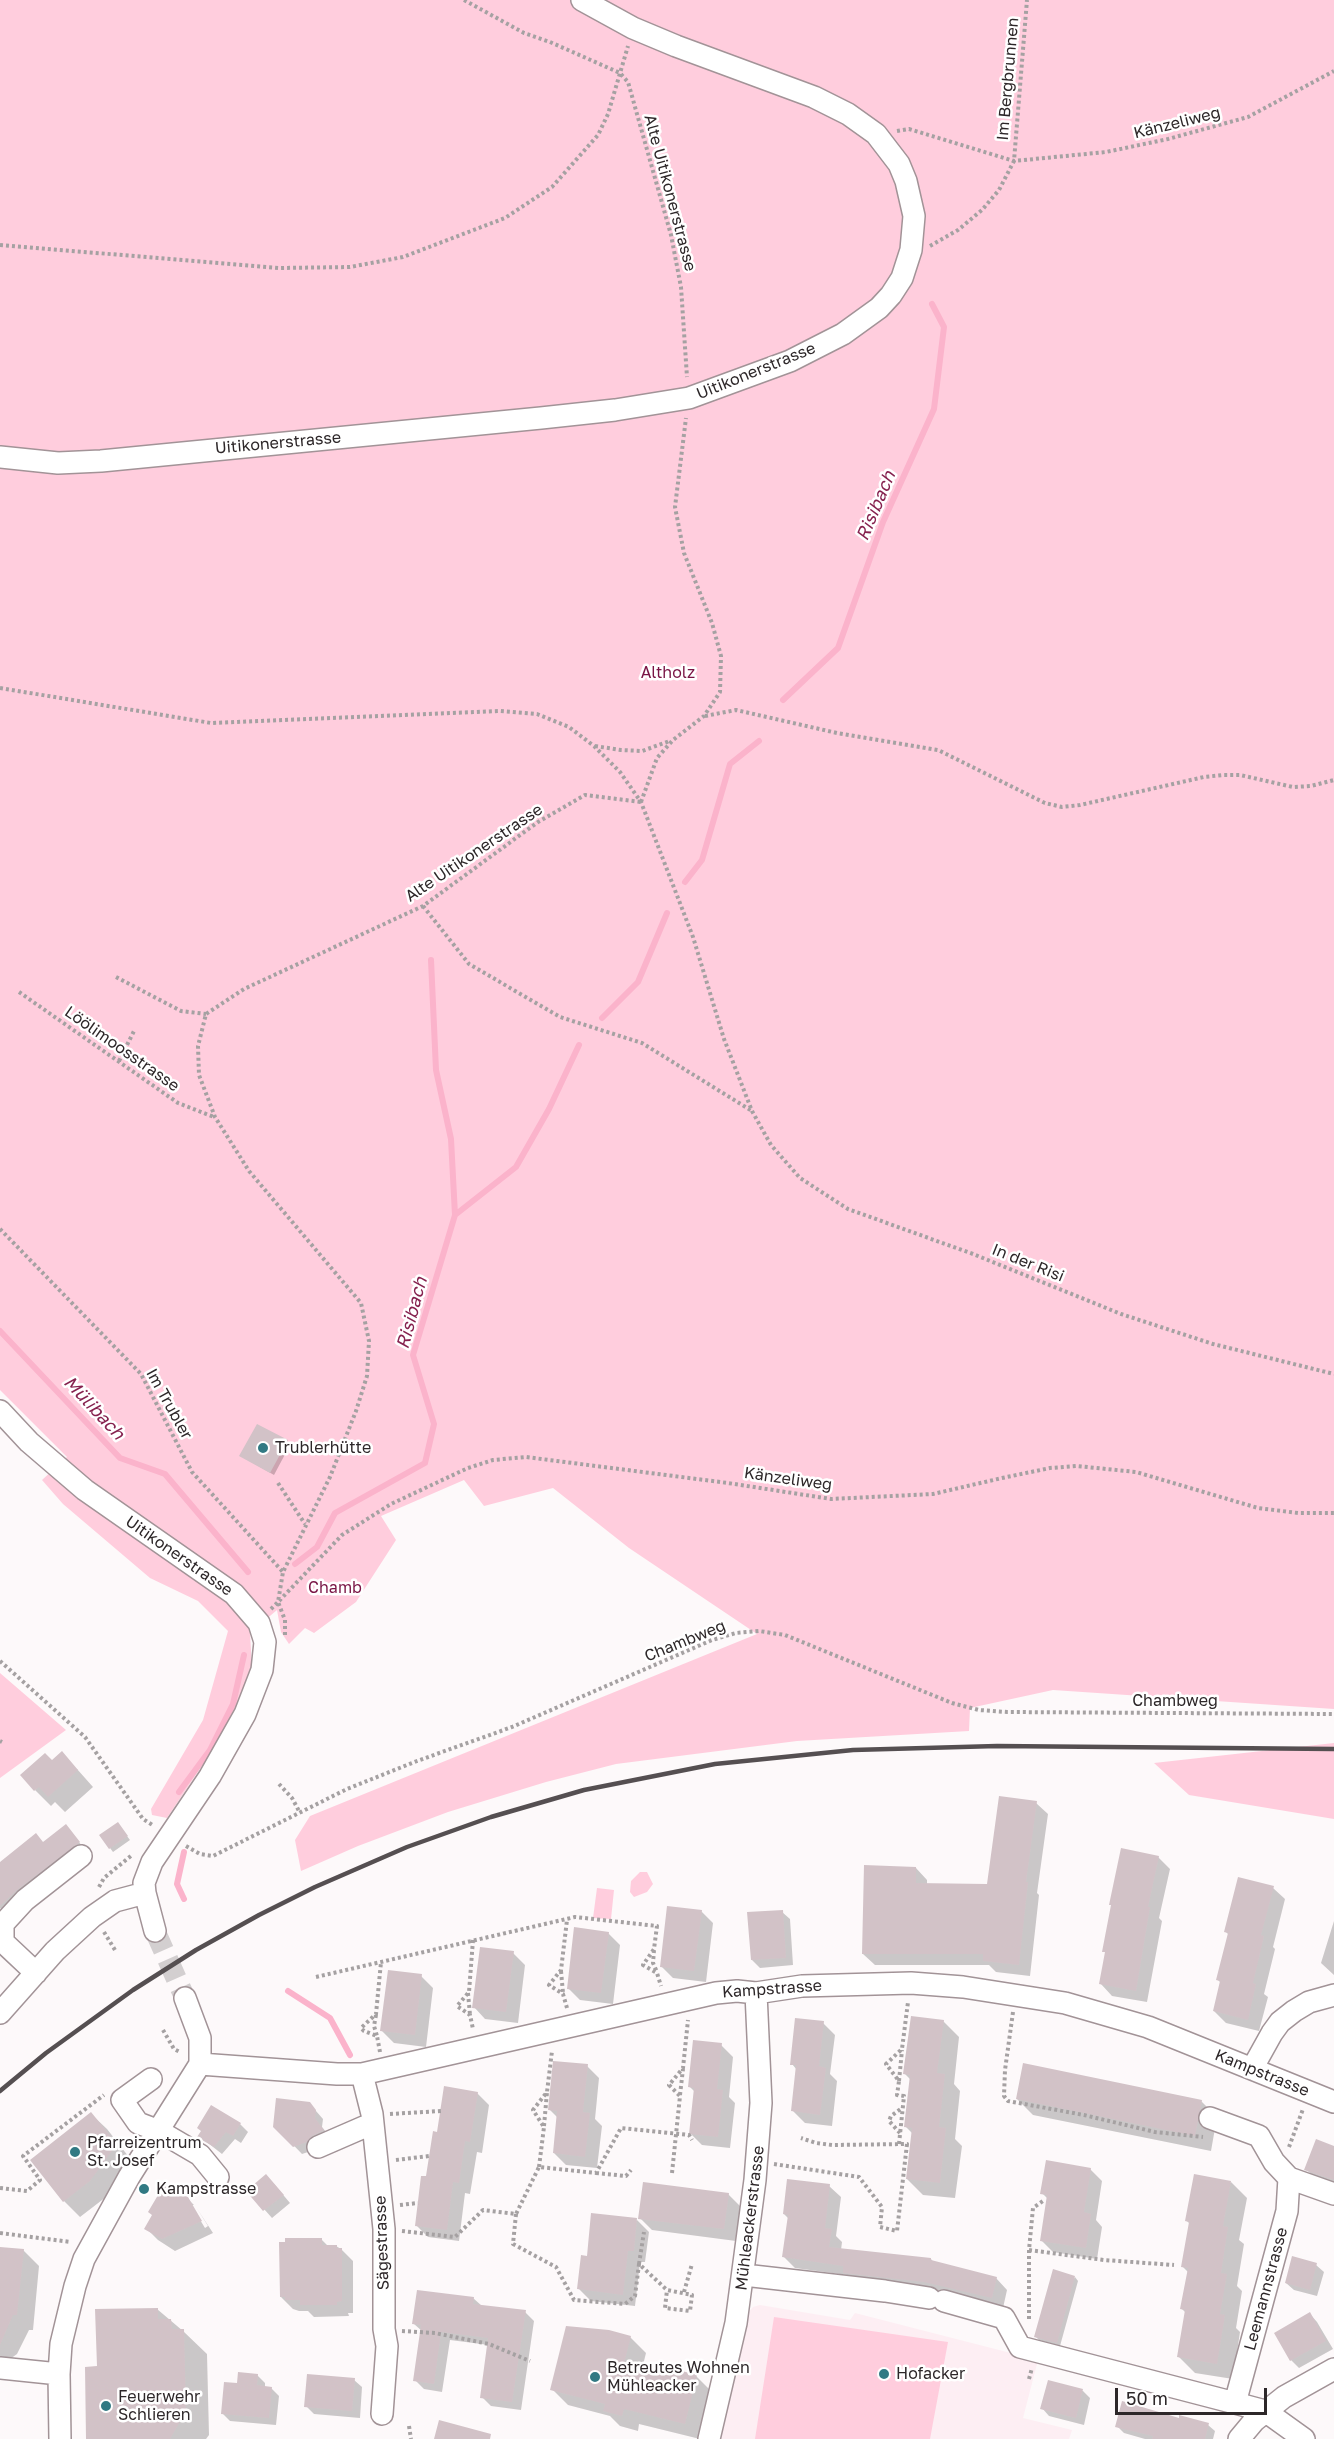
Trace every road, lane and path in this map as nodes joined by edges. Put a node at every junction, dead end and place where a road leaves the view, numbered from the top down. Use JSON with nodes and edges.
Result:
{"nodes":[{"id":1,"x":464,"y":0,"type":"edge"},
{"id":2,"x":582,"y":0,"type":"edge"},
{"id":3,"x":1027,"y":0,"type":"edge"},
{"id":4,"x":633,"y":28,"type":"junction"},
{"id":5,"x":1334,"y":71,"type":"edge"},
{"id":6,"x":620,"y":74,"type":"junction"},
{"id":7,"x":876,"y":134,"type":"junction"},
{"id":8,"x":1014,"y":161,"type":"junction"},
{"id":9,"x":0,"y":245,"type":"edge"},
{"id":10,"x":911,"y":250,"type":"junction"},
{"id":11,"x":689,"y":398,"type":"junction"},
{"id":12,"x":0,"y":457,"type":"edge"},
{"id":13,"x":0,"y":688,"type":"edge"},
{"id":14,"x":704,"y":716,"type":"junction"},
{"id":15,"x":673,"y":740,"type":"junction"},
{"id":16,"x":594,"y":746,"type":"junction"},
{"id":17,"x":1334,"y":780,"type":"edge"},
{"id":18,"x":641,"y":802,"type":"junction"},
{"id":19,"x":423,"y":906,"type":"junction"},
{"id":20,"x":116,"y":977,"type":"dead end"},
{"id":21,"x":19,"y":992,"type":"dead end"},
{"id":22,"x":206,"y":1014,"type":"junction"},
{"id":23,"x":134,"y":1031,"type":"dead end"},
{"id":24,"x":119,"y":1061,"type":"junction"},
{"id":25,"x":752,"y":1111,"type":"junction"},
{"id":26,"x":215,"y":1117,"type":"junction"},
{"id":27,"x":0,"y":1229,"type":"edge"},
{"id":28,"x":1334,"y":1374,"type":"edge"},
{"id":29,"x":0,"y":1412,"type":"edge"},
{"id":30,"x":278,"y":1483,"type":"dead end"},
{"id":31,"x":1334,"y":1513,"type":"edge"},
{"id":32,"x":305,"y":1524,"type":"junction"},
{"id":33,"x":283,"y":1572,"type":"junction"},
{"id":34,"x":278,"y":1602,"type":"junction"},
{"id":35,"x":259,"y":1623,"type":"junction"},
{"id":36,"x":0,"y":1661,"type":"edge"},
{"id":37,"x":1334,"y":1714,"type":"edge"},
{"id":38,"x":279,"y":1784,"type":"dead end"},
{"id":39,"x":299,"y":1811,"type":"junction"},
{"id":40,"x":150,"y":1835,"type":"dead end"},
{"id":41,"x":181,"y":1842,"type":"dead end"},
{"id":42,"x":139,"y":1850,"type":"dead end"},
{"id":43,"x":81,"y":1856,"type":"dead end"},
{"id":44,"x":98,"y":1888,"type":"dead end"},
{"id":45,"x":145,"y":1893,"type":"junction"},
{"id":46,"x":567,"y":1920,"type":"junction"},
{"id":47,"x":155,"y":1931,"type":"tunnel mouth"},
{"id":48,"x":473,"y":1940,"type":"junction"},
{"id":49,"x":654,"y":1949,"type":"junction"},
{"id":50,"x":381,"y":1962,"type":"junction"},
{"id":51,"x":561,"y":1970,"type":"junction"},
{"id":52,"x":36,"y":1973,"type":"junction"},
{"id":53,"x":657,"y":1973,"type":"junction"},
{"id":54,"x":316,"y":1977,"type":"dead end"},
{"id":55,"x":661,"y":1988,"type":"dead end"},
{"id":56,"x":468,"y":1992,"type":"junction"},
{"id":57,"x":756,"y":1993,"type":"junction"},
{"id":58,"x":563,"y":1994,"type":"junction"},
{"id":59,"x":1334,"y":1995,"type":"edge"},
{"id":60,"x":185,"y":1998,"type":"tunnel mouth"},
{"id":61,"x":907,"y":2008,"type":"dead end"},
{"id":62,"x":1013,"y":2009,"type":"dead end"},
{"id":63,"x":0,"y":2013,"type":"edge"},
{"id":64,"x":376,"y":2014,"type":"junction"},
{"id":65,"x":470,"y":2015,"type":"junction"},
{"id":66,"x":569,"y":2018,"type":"dead end"},
{"id":67,"x":687,"y":2027,"type":"dead end"},
{"id":68,"x":163,"y":2030,"type":"dead end"},
{"id":69,"x":474,"y":2031,"type":"dead end"},
{"id":70,"x":377,"y":2036,"type":"junction"},
{"id":71,"x":174,"y":2049,"type":"dead end"},
{"id":72,"x":902,"y":2049,"type":"junction"},
{"id":73,"x":551,"y":2058,"type":"dead end"},
{"id":74,"x":382,"y":2060,"type":"dead end"},
{"id":75,"x":200,"y":2064,"type":"junction"},
{"id":76,"x":683,"y":2068,"type":"junction"},
{"id":77,"x":1252,"y":2069,"type":"junction"},
{"id":78,"x":362,"y":2074,"type":"junction"},
{"id":79,"x":152,"y":2079,"type":"dead end"},
{"id":80,"x":899,"y":2081,"type":"junction"},
{"id":81,"x":547,"y":2092,"type":"junction"},
{"id":82,"x":680,"y":2096,"type":"junction"},
{"id":83,"x":122,"y":2100,"type":"junction"},
{"id":84,"x":1334,"y":2102,"type":"edge"},
{"id":85,"x":1305,"y":2103,"type":"dead end"},
{"id":86,"x":903,"y":2108,"type":"junction"},
{"id":87,"x":441,"y":2111,"type":"dead end"},
{"id":88,"x":380,"y":2120,"type":"junction"},
{"id":89,"x":544,"y":2127,"type":"junction"},
{"id":90,"x":1208,"y":2128,"type":"joint"},
{"id":91,"x":159,"y":2132,"type":"junction"},
{"id":92,"x":900,"y":2133,"type":"junction"},
{"id":93,"x":676,"y":2134,"type":"junction"},
{"id":94,"x":801,"y":2138,"type":"dead end"},
{"id":95,"x":692,"y":2140,"type":"dead end"},
{"id":96,"x":899,"y":2144,"type":"junction"},
{"id":97,"x":318,"y":2147,"type":"dead end"},
{"id":98,"x":1286,"y":2153,"type":"dead end"},
{"id":99,"x":429,"y":2156,"type":"dead end"},
{"id":100,"x":392,"y":2161,"type":"dead end"},
{"id":101,"x":768,"y":2163,"type":"dead end"},
{"id":102,"x":539,"y":2167,"type":"junction"},
{"id":103,"x":631,"y":2170,"type":"dead end"},
{"id":104,"x":596,"y":2173,"type":"junction"},
{"id":105,"x":672,"y":2173,"type":"dead end"},
{"id":106,"x":218,"y":2177,"type":"dead end"},
{"id":107,"x":1289,"y":2178,"type":"junction"},
{"id":108,"x":0,"y":2188,"type":"edge"},
{"id":109,"x":1334,"y":2194,"type":"edge"},
{"id":110,"x":1043,"y":2201,"type":"dead end"},
{"id":111,"x":418,"y":2203,"type":"dead end"},
{"id":112,"x":396,"y":2205,"type":"dead end"},
{"id":113,"x":516,"y":2214,"type":"junction"},
{"id":114,"x":398,"y":2231,"type":"dead end"},
{"id":115,"x":644,"y":2232,"type":"dead end"},
{"id":116,"x":0,"y":2233,"type":"edge"},
{"id":117,"x":78,"y":2243,"type":"dead end"},
{"id":118,"x":1029,"y":2250,"type":"junction"},
{"id":119,"x":639,"y":2264,"type":"junction"},
{"id":120,"x":692,"y":2264,"type":"dead end"},
{"id":121,"x":1174,"y":2265,"type":"dead end"},
{"id":122,"x":744,"y":2275,"type":"junction"},
{"id":123,"x":667,"y":2290,"type":"junction"},
{"id":124,"x":684,"y":2292,"type":"junction"},
{"id":125,"x":399,"y":2330,"type":"dead end"},
{"id":126,"x":1029,"y":2349,"type":"junction"},
{"id":127,"x":530,"y":2361,"type":"dead end"},
{"id":128,"x":0,"y":2368,"type":"edge"},
{"id":129,"x":1334,"y":2369,"type":"edge"},
{"id":130,"x":58,"y":2374,"type":"junction"},
{"id":131,"x":1235,"y":2403,"type":"junction"},
{"id":132,"x":1265,"y":2411,"type":"junction"},
{"id":133,"x":382,"y":2414,"type":"dead end"},
{"id":134,"x":409,"y":2426,"type":"dead end"},
{"id":135,"x":60,"y":2439,"type":"edge"},
{"id":136,"x":411,"y":2439,"type":"edge"},
{"id":137,"x":708,"y":2439,"type":"edge"},
{"id":138,"x":1239,"y":2439,"type":"edge"},
{"id":139,"x":1304,"y":2439,"type":"edge"}],
"edges":[{"from":1,"to":6,"type":"path"},
{"from":2,"to":4,"type":"street","name":"Uitikonerstrasse"},
{"from":3,"to":8,"type":"path","name":"Im Bergbrunnen"},
{"from":4,"to":6,"type":"path"},
{"from":4,"to":7,"type":"street","name":"Uitikonerstrasse"},
{"from":5,"to":8,"type":"path","name":"Känzeliweg"},
{"from":6,"to":9,"type":"path"},
{"from":6,"to":11,"type":"path","name":"Alte Uitikonerstrasse"},
{"from":7,"to":8,"type":"path"},
{"from":7,"to":10,"type":"street","name":"Uitikonerstrasse"},
{"from":8,"to":10,"type":"path"},
{"from":10,"to":11,"type":"street","name":"Uitikonerstrasse"},
{"from":11,"to":12,"type":"street","name":"Uitikonerstrasse"},
{"from":11,"to":14,"type":"path","name":"Alte Uitikonerstrasse"},
{"from":13,"to":16,"type":"path","name":"In der Risi"},
{"from":14,"to":15,"type":"path","name":"Alte Uitikonerstrasse"},
{"from":14,"to":17,"type":"path"},
{"from":15,"to":16,"type":"path"},
{"from":15,"to":18,"type":"path","name":"Alte Uitikonerstrasse"},
{"from":16,"to":18,"type":"path","name":"In der Risi"},
{"from":18,"to":19,"type":"path","name":"Alte Uitikonerstrasse"},
{"from":18,"to":25,"type":"path","name":"In der Risi"},
{"from":19,"to":22,"type":"path","name":"Alte Uitikonerstrasse"},
{"from":19,"to":25,"type":"path"},
{"from":20,"to":22,"type":"path"},
{"from":21,"to":24,"type":"path","name":"Löölimoosstrasse"},
{"from":22,"to":26,"type":"path"},
{"from":23,"to":24,"type":"path"},
{"from":24,"to":26,"type":"path","name":"Löölimoosstrasse"},
{"from":25,"to":28,"type":"path","name":"In der Risi"},
{"from":26,"to":32,"type":"path"},
{"from":27,"to":33,"type":"path","name":"Im Trubler"},
{"from":29,"to":35,"type":"street","name":"Uitikonerstrasse"},
{"from":30,"to":32,"type":"path"},
{"from":31,"to":34,"type":"path","name":"Känzeliweg"},
{"from":32,"to":33,"type":"path"},
{"from":33,"to":34,"type":"path"},
{"from":34,"to":35,"type":"path"},
{"from":35,"to":45,"type":"street"},
{"from":36,"to":40,"type":"path"},
{"from":37,"to":39,"type":"path","name":"Chambweg"},
{"from":38,"to":39,"type":"path"},
{"from":39,"to":41,"type":"path","name":"Chambweg"},
{"from":42,"to":44,"type":"path"},
{"from":43,"to":52,"type":"street"},
{"from":45,"to":47,"type":"street"},
{"from":45,"to":52,"type":"street"},
{"from":46,"to":48,"type":"path"},
{"from":46,"to":49,"type":"path"},
{"from":46,"to":51,"type":"path"},
{"from":48,"to":50,"type":"path"},
{"from":48,"to":56,"type":"path"},
{"from":49,"to":53,"type":"path"},
{"from":49,"to":53,"type":"path"},
{"from":50,"to":54,"type":"path"},
{"from":50,"to":64,"type":"path"},
{"from":51,"to":58,"type":"path"},
{"from":51,"to":58,"type":"path"},
{"from":52,"to":63,"type":"street"},
{"from":53,"to":55,"type":"path"},
{"from":56,"to":65,"type":"path"},
{"from":56,"to":65,"type":"path"},
{"from":57,"to":77,"type":"street","name":"Kampstrasse"},
{"from":57,"to":78,"type":"street","name":"Kampstrasse"},
{"from":57,"to":122,"type":"street","name":"Mühleackerstrasse"},
{"from":58,"to":66,"type":"path"},
{"from":59,"to":77,"type":"street"},
{"from":60,"to":75,"type":"street"},
{"from":61,"to":72,"type":"path"},
{"from":62,"to":90,"type":"path"},
{"from":64,"to":70,"type":"path"},
{"from":64,"to":70,"type":"path"},
{"from":65,"to":69,"type":"path"},
{"from":67,"to":76,"type":"path"},
{"from":68,"to":71,"type":"path"},
{"from":70,"to":74,"type":"path"},
{"from":72,"to":80,"type":"path"},
{"from":72,"to":80,"type":"path"},
{"from":73,"to":81,"type":"path"},
{"from":75,"to":78,"type":"street","name":"Kampstrasse"},
{"from":75,"to":91,"type":"street"},
{"from":76,"to":82,"type":"path"},
{"from":76,"to":82,"type":"path"},
{"from":77,"to":84,"type":"street","name":"Kampstrasse"},
{"from":78,"to":88,"type":"street","name":"Sägestrasse"},
{"from":79,"to":83,"type":"street"},
{"from":80,"to":86,"type":"path"},
{"from":81,"to":89,"type":"path"},
{"from":81,"to":89,"type":"path"},
{"from":82,"to":93,"type":"path"},
{"from":83,"to":91,"type":"street"},
{"from":83,"to":108,"type":"path"},
{"from":85,"to":98,"type":"path"},
{"from":86,"to":92,"type":"path"},
{"from":86,"to":92,"type":"path"},
{"from":87,"to":88,"type":"path"},
{"from":88,"to":97,"type":"street"},
{"from":88,"to":133,"type":"street","name":"Sägestrasse"},
{"from":89,"to":102,"type":"path"},
{"from":90,"to":107,"type":"street"},
{"from":91,"to":106,"type":"street"},
{"from":91,"to":130,"type":"street"},
{"from":92,"to":96,"type":"path"},
{"from":93,"to":95,"type":"path"},
{"from":93,"to":104,"type":"path"},
{"from":93,"to":105,"type":"path"},
{"from":94,"to":96,"type":"path"},
{"from":96,"to":101,"type":"path"},
{"from":99,"to":100,"type":"path"},
{"from":102,"to":104,"type":"path"},
{"from":102,"to":113,"type":"path"},
{"from":103,"to":104,"type":"path"},
{"from":107,"to":109,"type":"street"},
{"from":107,"to":131,"type":"street","name":"Leemannstrasse"},
{"from":110,"to":118,"type":"path"},
{"from":111,"to":112,"type":"path"},
{"from":113,"to":114,"type":"path"},
{"from":113,"to":119,"type":"path"},
{"from":115,"to":119,"type":"path"},
{"from":116,"to":117,"type":"path"},
{"from":118,"to":121,"type":"path"},
{"from":118,"to":126,"type":"path"},
{"from":119,"to":123,"type":"path"},
{"from":120,"to":124,"type":"path"},
{"from":122,"to":126,"type":"street"},
{"from":122,"to":137,"type":"street","name":"Mühleackerstrasse"},
{"from":123,"to":124,"type":"path"},
{"from":123,"to":124,"type":"path"},
{"from":125,"to":127,"type":"path"},
{"from":126,"to":131,"type":"street"},
{"from":128,"to":130,"type":"street"},
{"from":129,"to":132,"type":"street"},
{"from":130,"to":135,"type":"street"},
{"from":131,"to":132,"type":"street"},
{"from":132,"to":138,"type":"street"},
{"from":132,"to":139,"type":"street"},
{"from":134,"to":136,"type":"path"}]}
